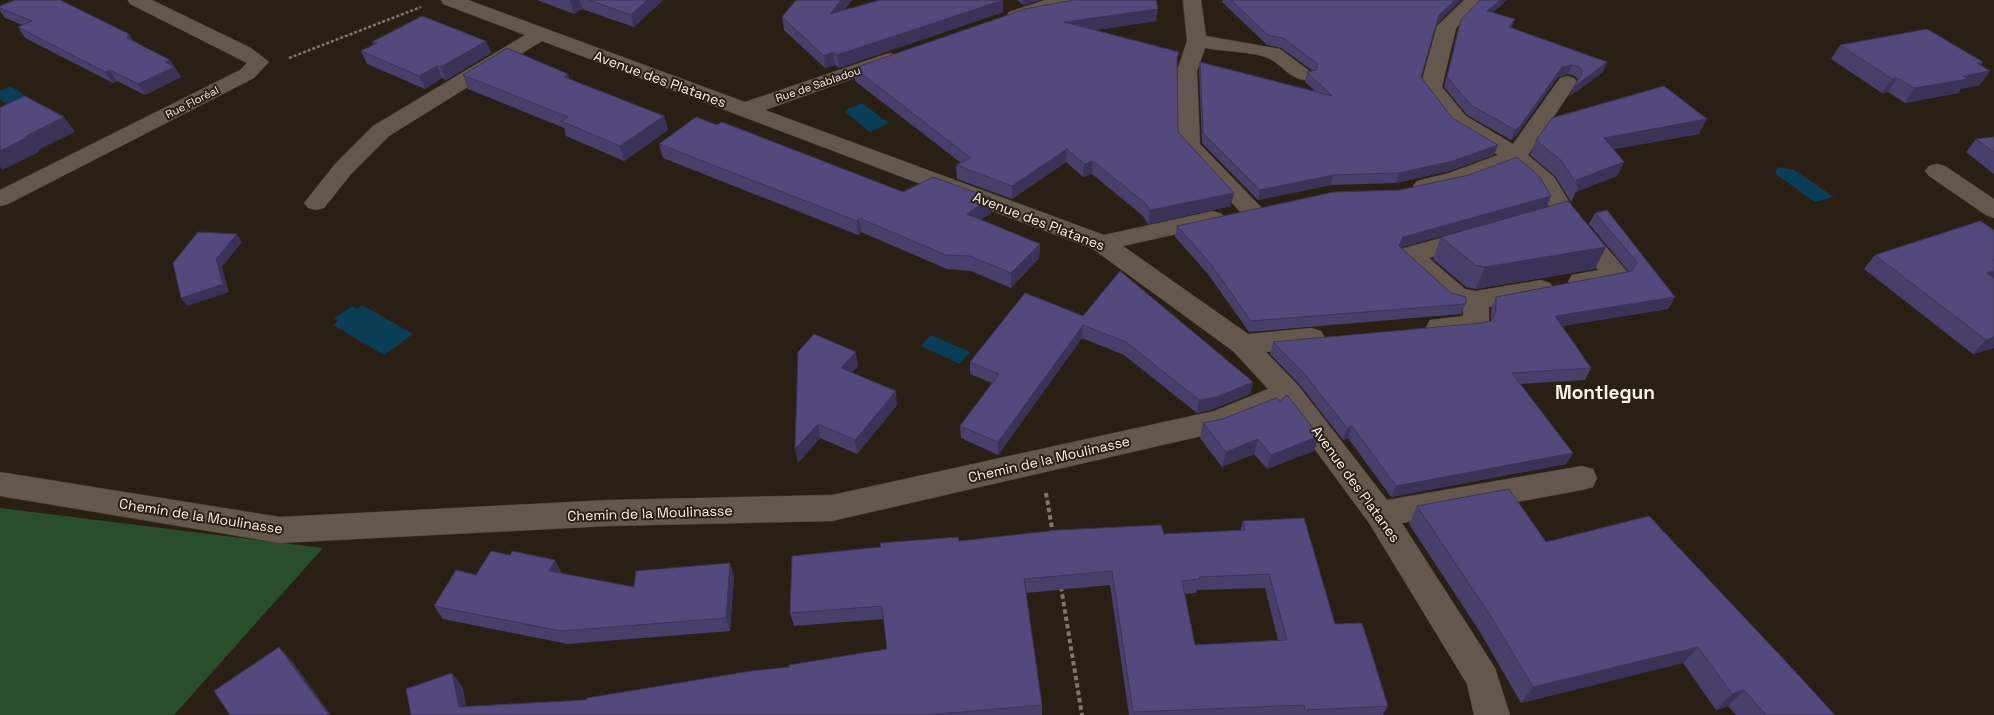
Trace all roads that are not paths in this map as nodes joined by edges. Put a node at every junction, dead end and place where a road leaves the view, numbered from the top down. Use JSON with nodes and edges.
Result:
{"nodes":[{"id":1,"x":137,"y":0,"type":"edge"},
{"id":2,"x":1192,"y":0,"type":"edge"},
{"id":3,"x":1475,"y":0,"type":"edge"},
{"id":4,"x":440,"y":2,"type":"edge"},
{"id":5,"x":1073,"y":2,"type":"edge"},
{"id":6,"x":1010,"y":13,"type":"edge"},
{"id":7,"x":540,"y":34,"type":"junction"},
{"id":8,"x":1197,"y":41,"type":"junction"},
{"id":9,"x":910,"y":53,"type":"edge"},
{"id":10,"x":1305,"y":76,"type":"dead end"},
{"id":11,"x":1567,"y":82,"type":"dead end"},
{"id":12,"x":743,"y":110,"type":"junction"},
{"id":13,"x":1516,"y":156,"type":"junction"},
{"id":14,"x":1937,"y":171,"type":"dead end"},
{"id":15,"x":1404,"y":190,"type":"edge"},
{"id":16,"x":0,"y":199,"type":"edge"},
{"id":17,"x":316,"y":203,"type":"dead end"},
{"id":18,"x":1994,"y":210,"type":"edge"},
{"id":19,"x":1496,"y":231,"type":"edge"},
{"id":20,"x":1102,"y":243,"type":"junction"},
{"id":21,"x":1476,"y":300,"type":"junction"},
{"id":22,"x":1417,"y":329,"type":"edge"},
{"id":23,"x":1330,"y":337,"type":"edge"},
{"id":24,"x":1243,"y":344,"type":"junction"},
{"id":25,"x":1288,"y":392,"type":"junction"},
{"id":26,"x":1582,"y":478,"type":"dead end"},
{"id":27,"x":0,"y":484,"type":"edge"},
{"id":28,"x":1380,"y":514,"type":"junction"},
{"id":29,"x":1492,"y":715,"type":"edge"}],
"edges":[{"from":1,"to":16,"type":"street","name":"Rue Floréal"},
{"from":2,"to":8,"type":"street"},
{"from":3,"to":13,"type":"street"},
{"from":4,"to":7,"type":"street","name":"Avenue des Platanes"},
{"from":5,"to":6,"type":"street"},
{"from":7,"to":12,"type":"street","name":"Avenue des Platanes"},
{"from":7,"to":17,"type":"street"},
{"from":8,"to":10,"type":"street"},
{"from":8,"to":20,"type":"street"},
{"from":9,"to":12,"type":"street","name":"Rue de Sabladou"},
{"from":11,"to":13,"type":"street"},
{"from":12,"to":20,"type":"street","name":"Avenue des Platanes"},
{"from":13,"to":15,"type":"street"},
{"from":13,"to":21,"type":"street"},
{"from":14,"to":18,"type":"street"},
{"from":19,"to":21,"type":"street"},
{"from":20,"to":24,"type":"street","name":"Avenue des Platanes"},
{"from":21,"to":22,"type":"street"},
{"from":23,"to":24,"type":"street"},
{"from":24,"to":25,"type":"street","name":"Avenue des Platanes"},
{"from":25,"to":27,"type":"street","name":"Chemin de la Moulinasse"},
{"from":25,"to":28,"type":"street","name":"Avenue des Platanes"},
{"from":26,"to":28,"type":"street"},
{"from":28,"to":29,"type":"street","name":"Avenue des Platanes"}]}
